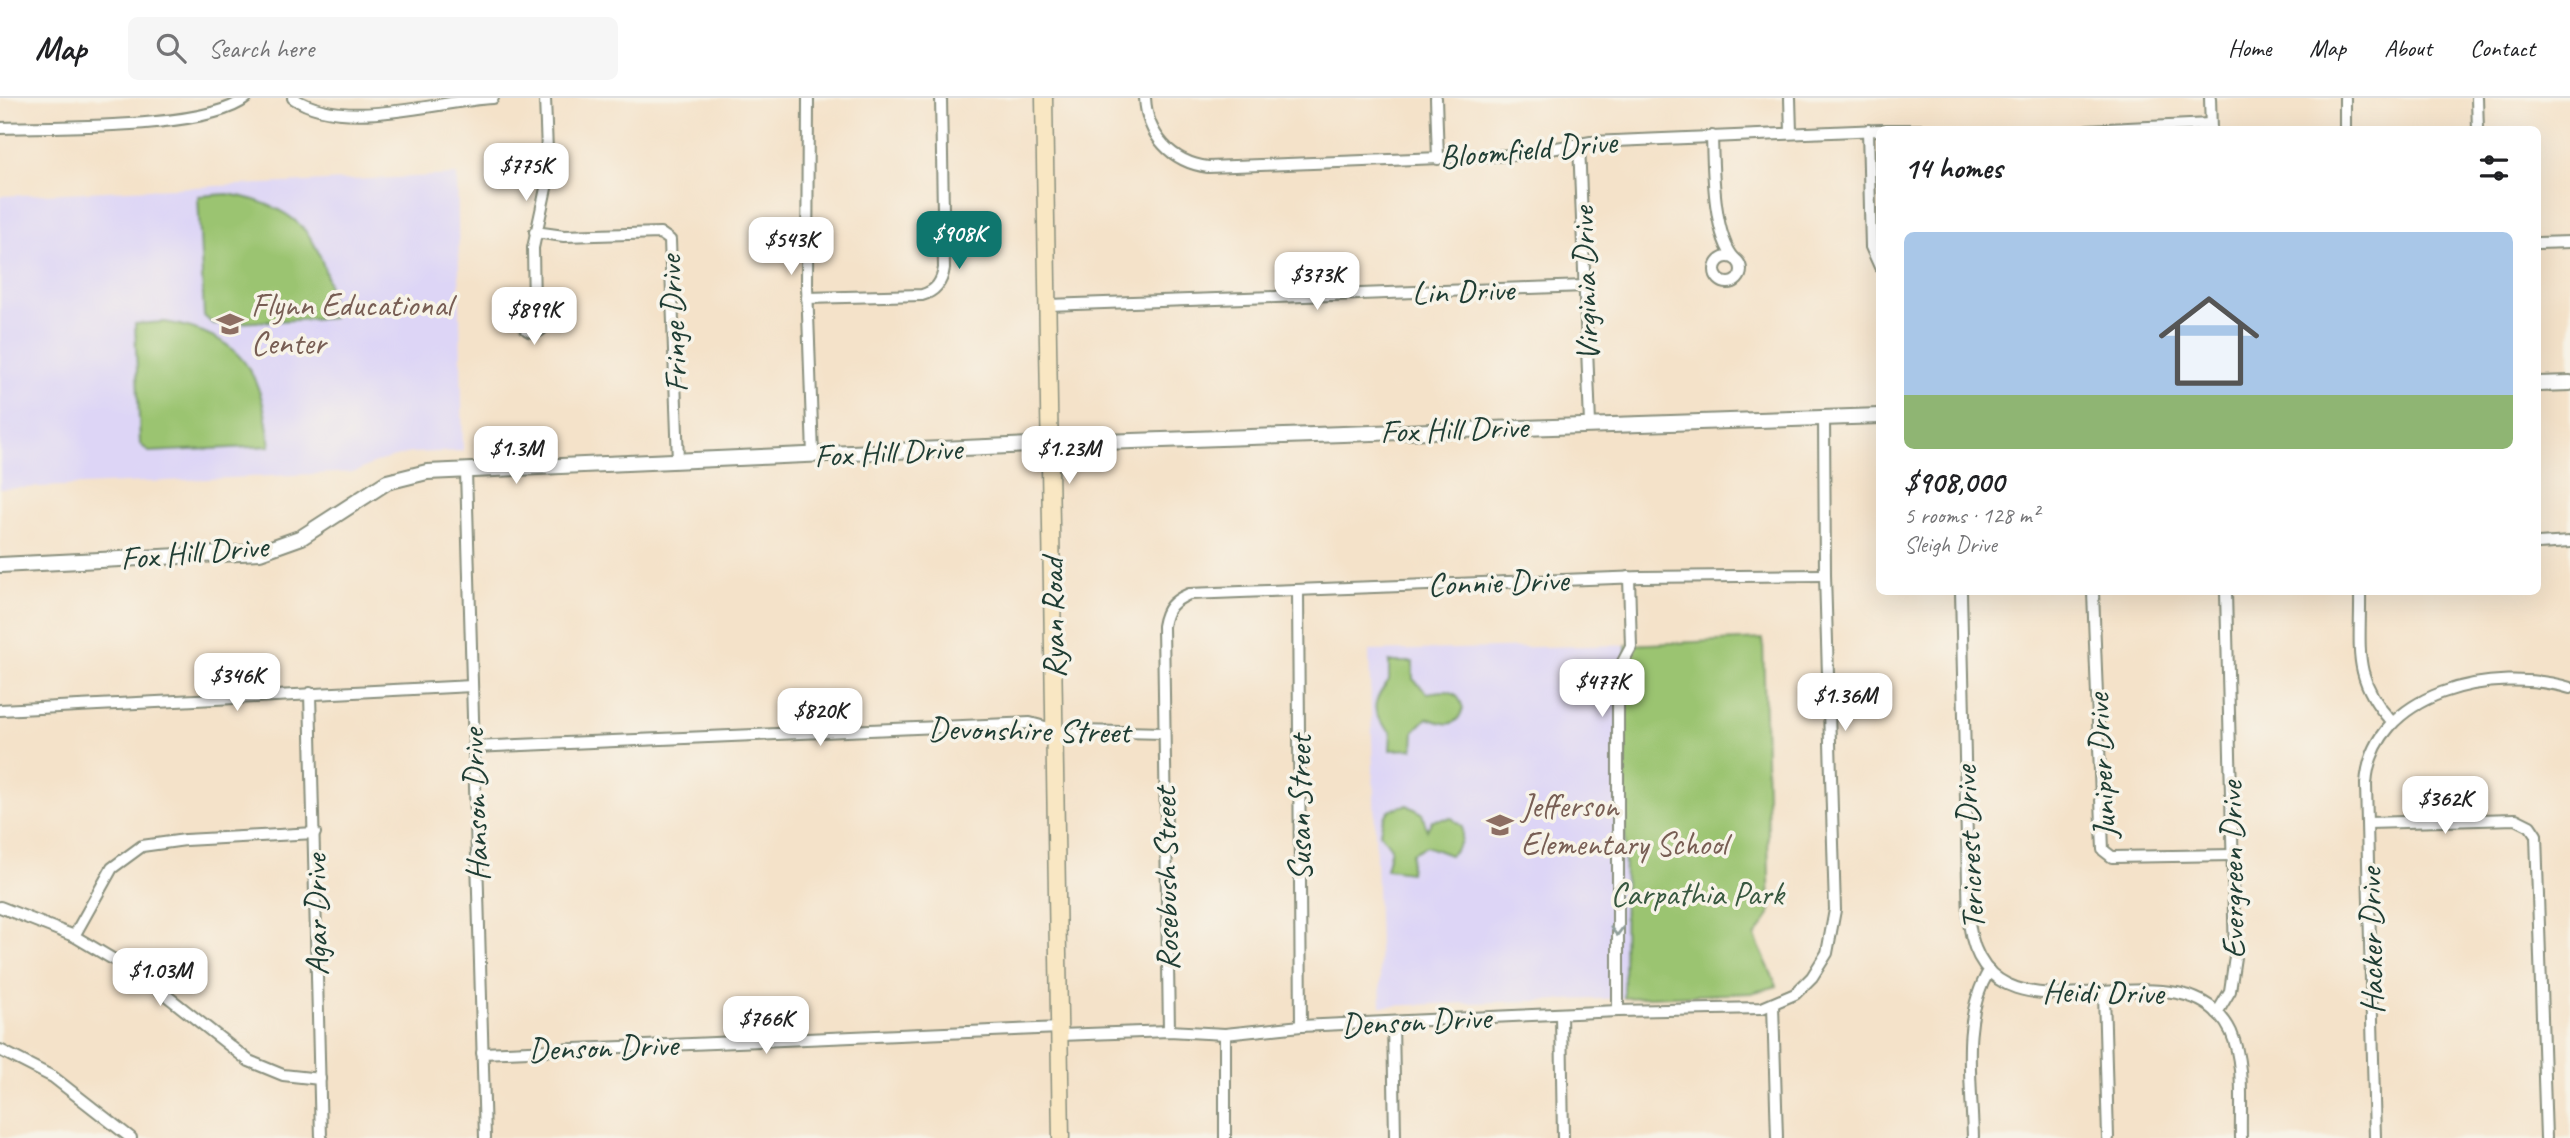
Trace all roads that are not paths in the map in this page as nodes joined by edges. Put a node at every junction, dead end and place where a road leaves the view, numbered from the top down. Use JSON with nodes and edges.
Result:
{"nodes":[{"id":1,"x":246,"y":98,"type":"edge"},
{"id":2,"x":293,"y":98,"type":"edge"},
{"id":3,"x":493,"y":98,"type":"edge"},
{"id":4,"x":545,"y":98,"type":"edge"},
{"id":5,"x":808,"y":98,"type":"edge"},
{"id":6,"x":941,"y":98,"type":"edge"},
{"id":7,"x":1044,"y":98,"type":"edge"},
{"id":8,"x":1145,"y":98,"type":"edge"},
{"id":9,"x":1436,"y":98,"type":"edge"},
{"id":10,"x":1790,"y":98,"type":"edge"},
{"id":11,"x":2210,"y":98,"type":"edge"},
{"id":12,"x":2345,"y":98,"type":"edge"},
{"id":13,"x":2477,"y":98,"type":"edge"},
{"id":14,"x":2211,"y":126,"type":"edge"},
{"id":15,"x":2345,"y":126,"type":"edge"},
{"id":16,"x":2479,"y":126,"type":"edge"},
{"id":17,"x":0,"y":128,"type":"edge"},
{"id":18,"x":1876,"y":130,"type":"edge"},
{"id":19,"x":1791,"y":133,"type":"junction"},
{"id":20,"x":1713,"y":136,"type":"junction"},
{"id":21,"x":1579,"y":143,"type":"junction"},
{"id":22,"x":1876,"y":150,"type":"edge"},
{"id":23,"x":1438,"y":159,"type":"junction"},
{"id":24,"x":535,"y":232,"type":"junction"},
{"id":25,"x":2570,"y":242,"type":"edge"},
{"id":26,"x":2541,"y":243,"type":"edge"},
{"id":27,"x":1725,"y":245,"type":"junction"},
{"id":28,"x":1876,"y":258,"type":"edge"},
{"id":29,"x":1735,"y":259,"type":"junction"},
{"id":30,"x":1719,"y":261,"type":"junction"},
{"id":31,"x":1585,"y":286,"type":"junction"},
{"id":32,"x":807,"y":298,"type":"junction"},
{"id":33,"x":1048,"y":305,"type":"junction"},
{"id":34,"x":534,"y":307,"type":"dead end"},
{"id":35,"x":2570,"y":383,"type":"edge"},
{"id":36,"x":2541,"y":384,"type":"edge"},
{"id":37,"x":1824,"y":416,"type":"junction"},
{"id":38,"x":1876,"y":416,"type":"edge"},
{"id":39,"x":1590,"y":424,"type":"junction"},
{"id":40,"x":1050,"y":444,"type":"junction"},
{"id":41,"x":813,"y":455,"type":"junction"},
{"id":42,"x":678,"y":461,"type":"junction"},
{"id":43,"x":466,"y":471,"type":"junction"},
{"id":44,"x":2570,"y":542,"type":"edge"},
{"id":45,"x":2541,"y":544,"type":"edge"},
{"id":46,"x":0,"y":565,"type":"edge"},
{"id":47,"x":1825,"y":575,"type":"junction"},
{"id":48,"x":1629,"y":578,"type":"junction"},
{"id":49,"x":1298,"y":590,"type":"junction"},
{"id":50,"x":1961,"y":595,"type":"edge"},
{"id":51,"x":2093,"y":595,"type":"edge"},
{"id":52,"x":2226,"y":595,"type":"edge"},
{"id":53,"x":2360,"y":595,"type":"edge"},
{"id":54,"x":1173,"y":603,"type":"joint"},
{"id":55,"x":472,"y":686,"type":"junction"},
{"id":56,"x":2570,"y":688,"type":"edge"},
{"id":57,"x":310,"y":693,"type":"junction"},
{"id":58,"x":0,"y":710,"type":"edge"},
{"id":59,"x":2391,"y":721,"type":"junction"},
{"id":60,"x":1054,"y":729,"type":"junction"},
{"id":61,"x":1164,"y":733,"type":"junction"},
{"id":62,"x":474,"y":747,"type":"junction"},
{"id":63,"x":2368,"y":823,"type":"junction"},
{"id":64,"x":314,"y":833,"type":"junction"},
{"id":65,"x":2233,"y":855,"type":"junction"},
{"id":66,"x":0,"y":907,"type":"edge"},
{"id":67,"x":74,"y":936,"type":"junction"},
{"id":68,"x":1989,"y":971,"type":"junction"},
{"id":69,"x":2104,"y":993,"type":"junction"},
{"id":70,"x":1773,"y":1005,"type":"junction"},
{"id":71,"x":1619,"y":1011,"type":"junction"},
{"id":72,"x":2217,"y":1013,"type":"junction"},
{"id":73,"x":1561,"y":1014,"type":"junction"},
{"id":74,"x":1393,"y":1022,"type":"junction"},
{"id":75,"x":1301,"y":1026,"type":"junction"},
{"id":76,"x":1060,"y":1031,"type":"junction"},
{"id":77,"x":1169,"y":1031,"type":"junction"},
{"id":78,"x":1225,"y":1034,"type":"junction"},
{"id":79,"x":0,"y":1050,"type":"edge"},
{"id":80,"x":482,"y":1053,"type":"junction"},
{"id":81,"x":320,"y":1079,"type":"junction"},
{"id":82,"x":131,"y":1138,"type":"edge"},
{"id":83,"x":321,"y":1138,"type":"edge"},
{"id":84,"x":485,"y":1138,"type":"edge"},
{"id":85,"x":1061,"y":1138,"type":"edge"},
{"id":86,"x":1226,"y":1138,"type":"edge"},
{"id":87,"x":1395,"y":1138,"type":"edge"},
{"id":88,"x":1563,"y":1138,"type":"edge"},
{"id":89,"x":1777,"y":1138,"type":"edge"},
{"id":90,"x":1973,"y":1138,"type":"edge"},
{"id":91,"x":2108,"y":1138,"type":"edge"},
{"id":92,"x":2241,"y":1138,"type":"edge"},
{"id":93,"x":2375,"y":1138,"type":"edge"},
{"id":94,"x":2546,"y":1138,"type":"edge"}],
"edges":[{"from":1,"to":17,"type":"street"},
{"from":2,"to":3,"type":"street"},
{"from":4,"to":24,"type":"street"},
{"from":5,"to":32,"type":"street"},
{"from":6,"to":32,"type":"street"},
{"from":7,"to":33,"type":"main road","name":"Ryan Road"},
{"from":8,"to":23,"type":"street","name":"Bloomfield Drive"},
{"from":9,"to":23,"type":"street"},
{"from":10,"to":19,"type":"street"},
{"from":11,"to":14,"type":"street"},
{"from":12,"to":15,"type":"street"},
{"from":13,"to":16,"type":"street"},
{"from":18,"to":19,"type":"street","name":"Bloomfield Drive"},
{"from":19,"to":20,"type":"street","name":"Bloomfield Drive"},
{"from":20,"to":21,"type":"street","name":"Bloomfield Drive"},
{"from":20,"to":27,"type":"street"},
{"from":21,"to":23,"type":"street","name":"Bloomfield Drive"},
{"from":21,"to":31,"type":"street","name":"Virginia Drive"},
{"from":22,"to":28,"type":"street"},
{"from":24,"to":34,"type":"street"},
{"from":24,"to":42,"type":"street","name":"Fringe Drive"},
{"from":25,"to":26,"type":"street"},
{"from":27,"to":29,"type":"street"},
{"from":27,"to":30,"type":"street"},
{"from":29,"to":30,"type":"street"},
{"from":29,"to":30,"type":"street"},
{"from":31,"to":33,"type":"street","name":"Lin Drive"},
{"from":31,"to":39,"type":"street","name":"Virginia Drive"},
{"from":32,"to":41,"type":"street"},
{"from":33,"to":40,"type":"main road","name":"Ryan Road"},
{"from":35,"to":36,"type":"street"},
{"from":37,"to":38,"type":"street","name":"Fox Hill Drive"},
{"from":37,"to":39,"type":"street","name":"Fox Hill Drive"},
{"from":37,"to":47,"type":"street"},
{"from":39,"to":40,"type":"street","name":"Fox Hill Drive"},
{"from":40,"to":41,"type":"street","name":"Fox Hill Drive"},
{"from":40,"to":60,"type":"main road","name":"Ryan Road"},
{"from":41,"to":42,"type":"street","name":"Fox Hill Drive"},
{"from":42,"to":43,"type":"street","name":"Fox Hill Drive"},
{"from":43,"to":46,"type":"street","name":"Fox Hill Drive"},
{"from":43,"to":55,"type":"street","name":"Hanson Drive"},
{"from":44,"to":45,"type":"street"},
{"from":47,"to":48,"type":"street","name":"Connie Drive"},
{"from":47,"to":70,"type":"street"},
{"from":48,"to":49,"type":"street","name":"Connie Drive"},
{"from":48,"to":71,"type":"street","one_way":true},
{"from":49,"to":54,"type":"street","name":"Connie Drive"},
{"from":49,"to":75,"type":"street","name":"Susan Street"},
{"from":50,"to":68,"type":"street","name":"Tericrest Drive"},
{"from":51,"to":65,"type":"street","name":"Juniper Drive"},
{"from":52,"to":65,"type":"street","name":"Evergreen Drive"},
{"from":53,"to":59,"type":"street"},
{"from":54,"to":61,"type":"street","name":"Rosebush Street"},
{"from":55,"to":57,"type":"street"},
{"from":55,"to":62,"type":"street","name":"Hanson Drive"},
{"from":56,"to":59,"type":"street"},
{"from":57,"to":58,"type":"street"},
{"from":57,"to":64,"type":"street","name":"Agar Drive"},
{"from":59,"to":63,"type":"street","name":"Hacker Drive"},
{"from":60,"to":61,"type":"street","name":"Devonshire Street"},
{"from":60,"to":62,"type":"street","name":"Devonshire Street"},
{"from":60,"to":76,"type":"main road","name":"Ryan Road"},
{"from":61,"to":77,"type":"street","name":"Rosebush Street"},
{"from":62,"to":80,"type":"street","name":"Hanson Drive"},
{"from":63,"to":93,"type":"street","name":"Hacker Drive"},
{"from":63,"to":94,"type":"street"},
{"from":64,"to":67,"type":"street"},
{"from":64,"to":81,"type":"street","name":"Agar Drive"},
{"from":65,"to":72,"type":"street","name":"Evergreen Drive"},
{"from":66,"to":67,"type":"street"},
{"from":67,"to":81,"type":"street"},
{"from":68,"to":69,"type":"street","name":"Heidi Drive"},
{"from":68,"to":90,"type":"street","name":"Tericrest Drive"},
{"from":69,"to":72,"type":"street","name":"Heidi Drive"},
{"from":69,"to":91,"type":"street"},
{"from":70,"to":71,"type":"street","name":"Denson Drive"},
{"from":70,"to":89,"type":"street"},
{"from":71,"to":73,"type":"street","name":"Denson Drive"},
{"from":72,"to":92,"type":"street"},
{"from":73,"to":74,"type":"street","name":"Denson Drive"},
{"from":73,"to":88,"type":"street"},
{"from":74,"to":75,"type":"street","name":"Denson Drive"},
{"from":74,"to":87,"type":"street"},
{"from":75,"to":78,"type":"street","name":"Denson Drive"},
{"from":76,"to":77,"type":"street","name":"Denson Drive"},
{"from":76,"to":80,"type":"street","name":"Denson Drive"},
{"from":76,"to":85,"type":"main road","name":"Ryan Road"},
{"from":77,"to":78,"type":"street","name":"Denson Drive"},
{"from":78,"to":86,"type":"street"},
{"from":79,"to":82,"type":"street"},
{"from":80,"to":84,"type":"street","name":"Hanson Drive"},
{"from":81,"to":83,"type":"street","name":"Agar Drive"}]}
